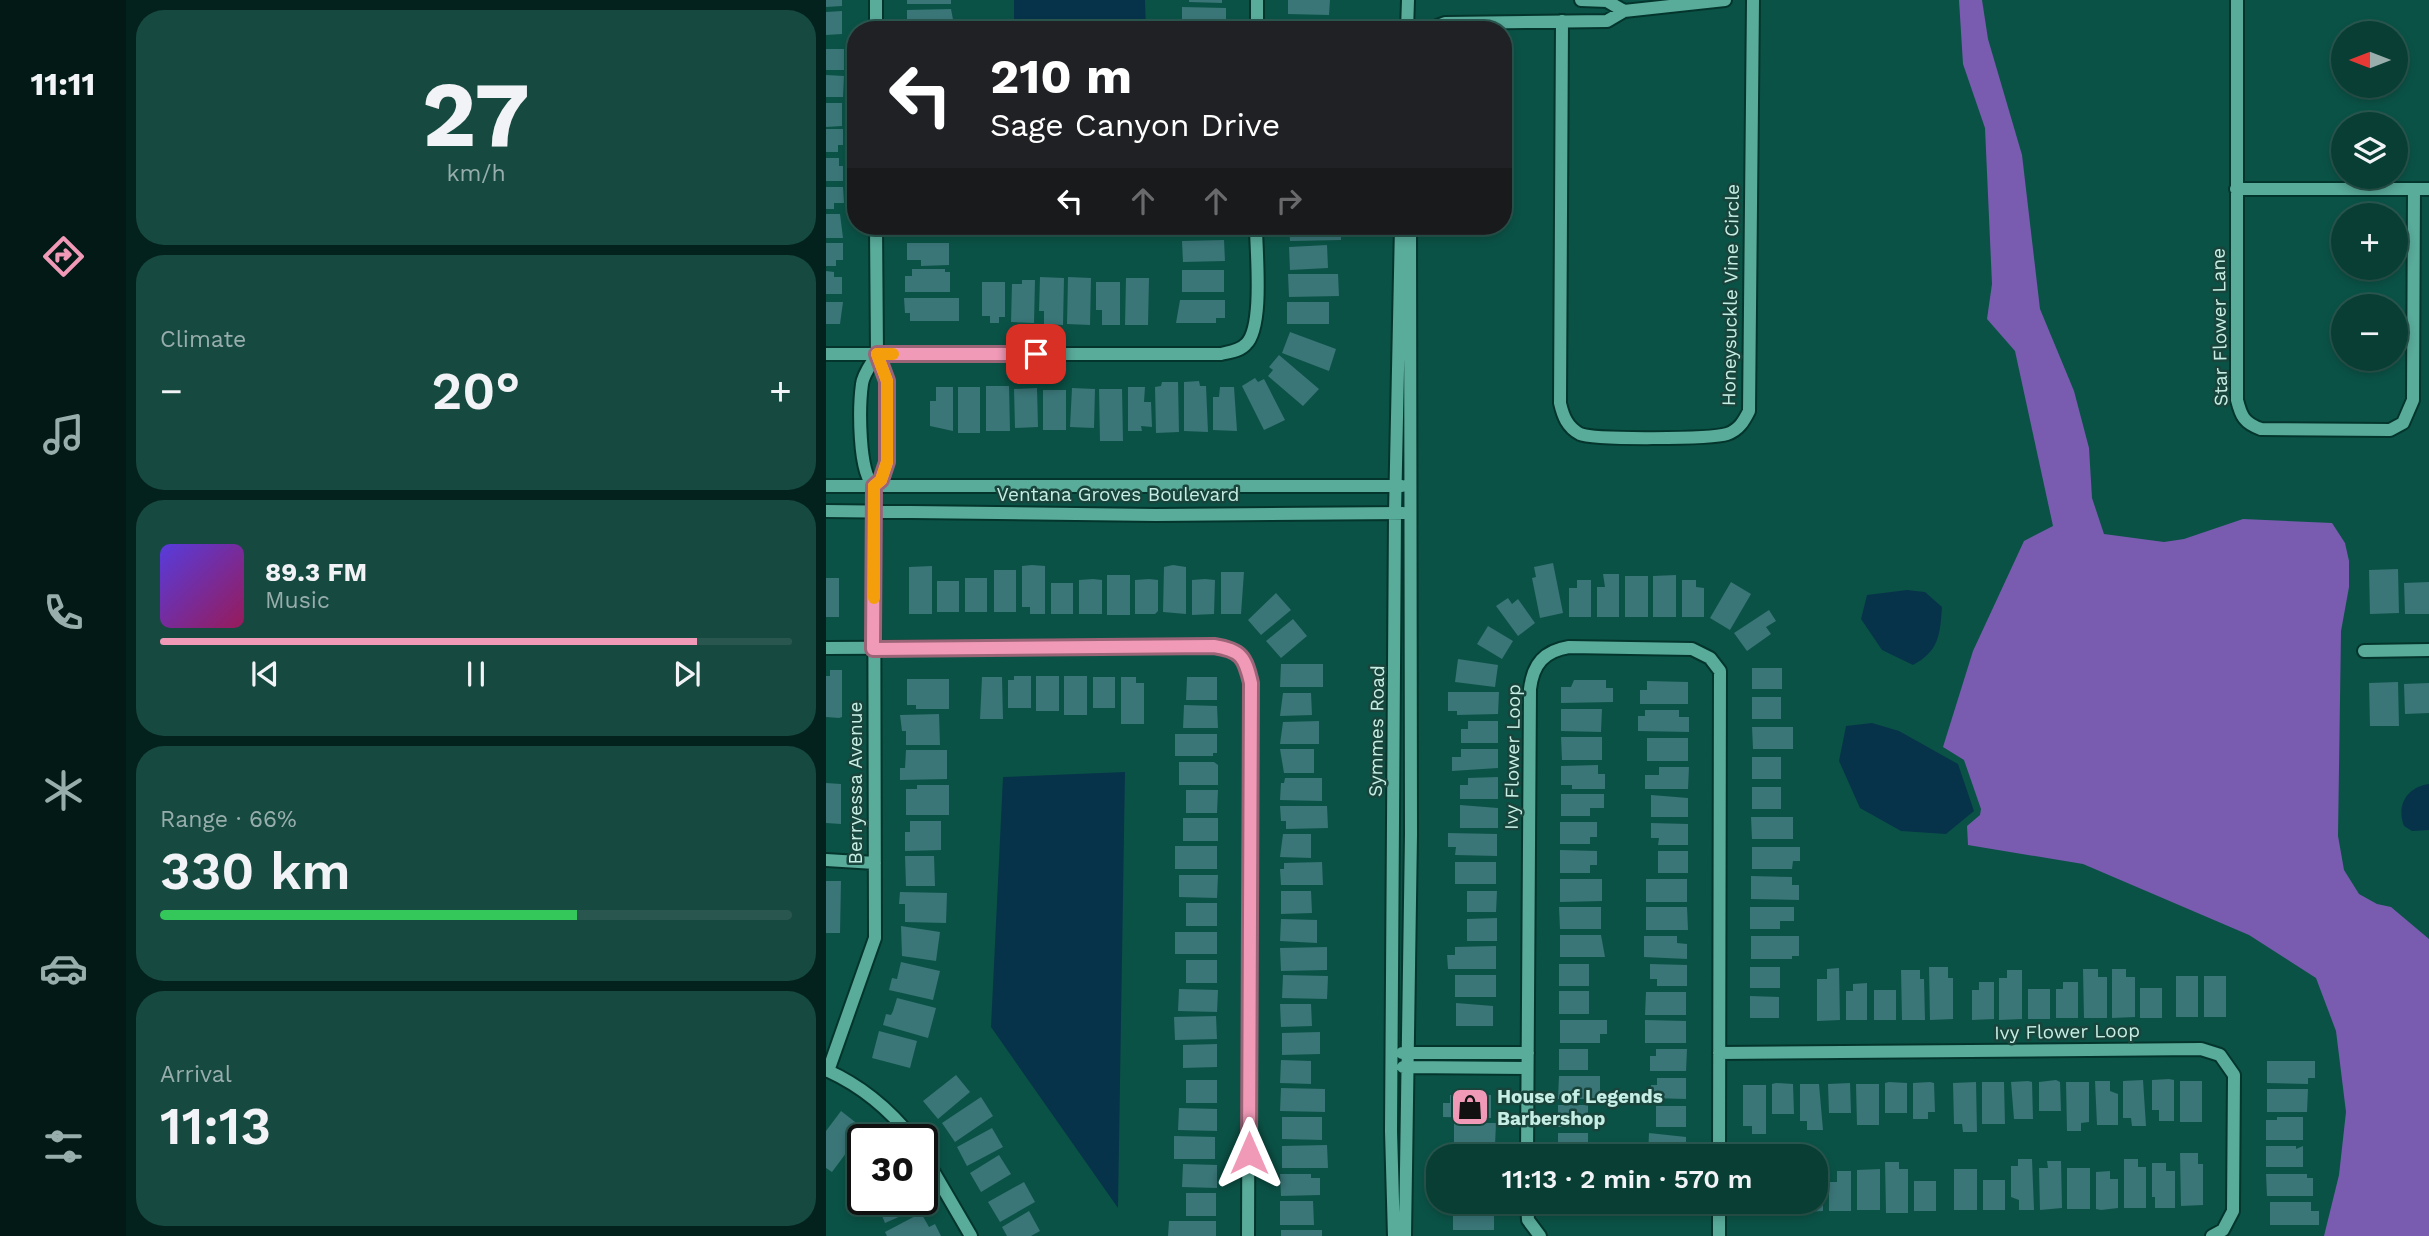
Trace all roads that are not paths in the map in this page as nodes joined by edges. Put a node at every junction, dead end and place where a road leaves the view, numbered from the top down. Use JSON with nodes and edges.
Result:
{"nodes":[{"id":1,"x":876,"y":0,"type":"edge"},
{"id":2,"x":1257,"y":0,"type":"edge"},
{"id":3,"x":1408,"y":0,"type":"edge"},
{"id":4,"x":1581,"y":0,"type":"edge"},
{"id":5,"x":1725,"y":0,"type":"edge"},
{"id":6,"x":1753,"y":0,"type":"edge"},
{"id":7,"x":2237,"y":0,"type":"edge"},
{"id":8,"x":1624,"y":11,"type":"junction"},
{"id":9,"x":876,"y":21,"type":"edge"},
{"id":10,"x":1257,"y":21,"type":"edge"},
{"id":11,"x":1407,"y":21,"type":"edge"},
{"id":12,"x":1562,"y":21,"type":"junction"},
{"id":13,"x":1512,"y":22,"type":"edge"},
{"id":14,"x":2236,"y":189,"type":"junction"},
{"id":15,"x":2414,"y":189,"type":"junction"},
{"id":16,"x":2429,"y":189,"type":"edge"},
{"id":17,"x":876,"y":235,"type":"edge"},
{"id":18,"x":1256,"y":235,"type":"edge"},
{"id":19,"x":1401,"y":235,"type":"edge"},
{"id":20,"x":1410,"y":235,"type":"edge"},
{"id":21,"x":826,"y":354,"type":"edge"},
{"id":22,"x":877,"y":354,"type":"junction"},
{"id":23,"x":826,"y":486,"type":"edge"},
{"id":24,"x":874,"y":486,"type":"junction"},
{"id":25,"x":1396,"y":486,"type":"junction"},
{"id":26,"x":1410,"y":486,"type":"junction"},
{"id":27,"x":826,"y":511,"type":"edge"},
{"id":28,"x":875,"y":512,"type":"junction"},
{"id":29,"x":1395,"y":513,"type":"junction"},
{"id":30,"x":1410,"y":513,"type":"junction"},
{"id":31,"x":826,"y":648,"type":"edge"},
{"id":32,"x":873,"y":649,"type":"junction"},
{"id":33,"x":2429,"y":650,"type":"edge"},
{"id":34,"x":2364,"y":651,"type":"dead end"},
{"id":35,"x":826,"y":860,"type":"edge"},
{"id":36,"x":875,"y":863,"type":"junction"},
{"id":37,"x":1392,"y":1053,"type":"junction"},
{"id":38,"x":1409,"y":1053,"type":"junction"},
{"id":39,"x":1528,"y":1053,"type":"junction"},
{"id":40,"x":1719,"y":1053,"type":"junction"},
{"id":41,"x":1392,"y":1067,"type":"junction"},
{"id":42,"x":1409,"y":1067,"type":"junction"},
{"id":43,"x":1527,"y":1068,"type":"junction"},
{"id":44,"x":827,"y":1070,"type":"edge"},
{"id":45,"x":898,"y":1124,"type":"edge"},
{"id":46,"x":1527,"y":1144,"type":"edge"},
{"id":47,"x":1719,"y":1144,"type":"edge"},
{"id":48,"x":938,"y":1179,"type":"edge"},
{"id":49,"x":1528,"y":1214,"type":"edge"},
{"id":50,"x":1719,"y":1214,"type":"edge"},
{"id":51,"x":971,"y":1236,"type":"edge"},
{"id":52,"x":1248,"y":1236,"type":"edge"},
{"id":53,"x":1394,"y":1236,"type":"edge"},
{"id":54,"x":1405,"y":1236,"type":"edge"},
{"id":55,"x":1540,"y":1236,"type":"edge"},
{"id":56,"x":1719,"y":1236,"type":"edge"},
{"id":57,"x":2212,"y":1236,"type":"edge"}],
"edges":[{"from":1,"to":9,"type":"street"},
{"from":2,"to":10,"type":"street"},
{"from":3,"to":11,"type":"street"},
{"from":4,"to":8,"type":"street"},
{"from":5,"to":8,"type":"street"},
{"from":6,"to":12,"type":"street","name":"Honeysuckle Vine Circle"},
{"from":7,"to":14,"type":"street","name":"Star Flower Lane"},
{"from":8,"to":12,"type":"street"},
{"from":12,"to":13,"type":"street"},
{"from":14,"to":15,"type":"street"},
{"from":14,"to":15,"type":"street","name":"Star Flower Lane"},
{"from":15,"to":16,"type":"street"},
{"from":17,"to":22,"type":"street","name":"Berryessa Avenue"},
{"from":18,"to":22,"type":"street"},
{"from":19,"to":25,"type":"street","name":"Symmes Road"},
{"from":20,"to":26,"type":"street","name":"Symmes Road"},
{"from":21,"to":22,"type":"street"},
{"from":22,"to":24,"type":"street","name":"Berryessa Avenue"},
{"from":22,"to":24,"type":"street","name":"Berryessa Avenue"},
{"from":23,"to":24,"type":"street","name":"Ventana Groves Boulevard"},
{"from":24,"to":25,"type":"street","name":"Ventana Groves Boulevard"},
{"from":24,"to":28,"type":"street","name":"Berryessa Avenue"},
{"from":25,"to":26,"type":"street","name":"Ventana Groves Boulevard"},
{"from":25,"to":29,"type":"street","name":"Symmes Road"},
{"from":26,"to":30,"type":"street","name":"Symmes Road"},
{"from":27,"to":28,"type":"street","name":"Ventana Groves Boulevard"},
{"from":28,"to":29,"type":"street","name":"Ventana Groves Boulevard"},
{"from":28,"to":32,"type":"street","name":"Berryessa Avenue"},
{"from":29,"to":30,"type":"street","name":"Ventana Groves Boulevard"},
{"from":29,"to":37,"type":"street","name":"Symmes Road"},
{"from":30,"to":38,"type":"street","name":"Symmes Road"},
{"from":31,"to":32,"type":"street"},
{"from":32,"to":36,"type":"street","name":"Berryessa Avenue"},
{"from":32,"to":52,"type":"street"},
{"from":33,"to":34,"type":"street"},
{"from":35,"to":36,"type":"street"},
{"from":36,"to":44,"type":"street","name":"Berryessa Avenue"},
{"from":37,"to":38,"type":"street"},
{"from":37,"to":41,"type":"street","name":"Symmes Road"},
{"from":38,"to":39,"type":"street"},
{"from":38,"to":42,"type":"street","name":"Symmes Road"},
{"from":39,"to":40,"type":"street","name":"Ivy Flower Loop"},
{"from":39,"to":43,"type":"street","name":"Ivy Flower Loop"},
{"from":40,"to":47,"type":"street","name":"Ivy Flower Loop"},
{"from":40,"to":57,"type":"street","name":"Ivy Flower Loop"},
{"from":41,"to":42,"type":"street"},
{"from":41,"to":53,"type":"street","name":"Symmes Road"},
{"from":42,"to":43,"type":"street"},
{"from":42,"to":54,"type":"street","name":"Symmes Road"},
{"from":43,"to":46,"type":"street","name":"Ivy Flower Loop"},
{"from":44,"to":45,"type":"street"},
{"from":48,"to":51,"type":"street"},
{"from":49,"to":55,"type":"street"},
{"from":50,"to":56,"type":"street"}]}
